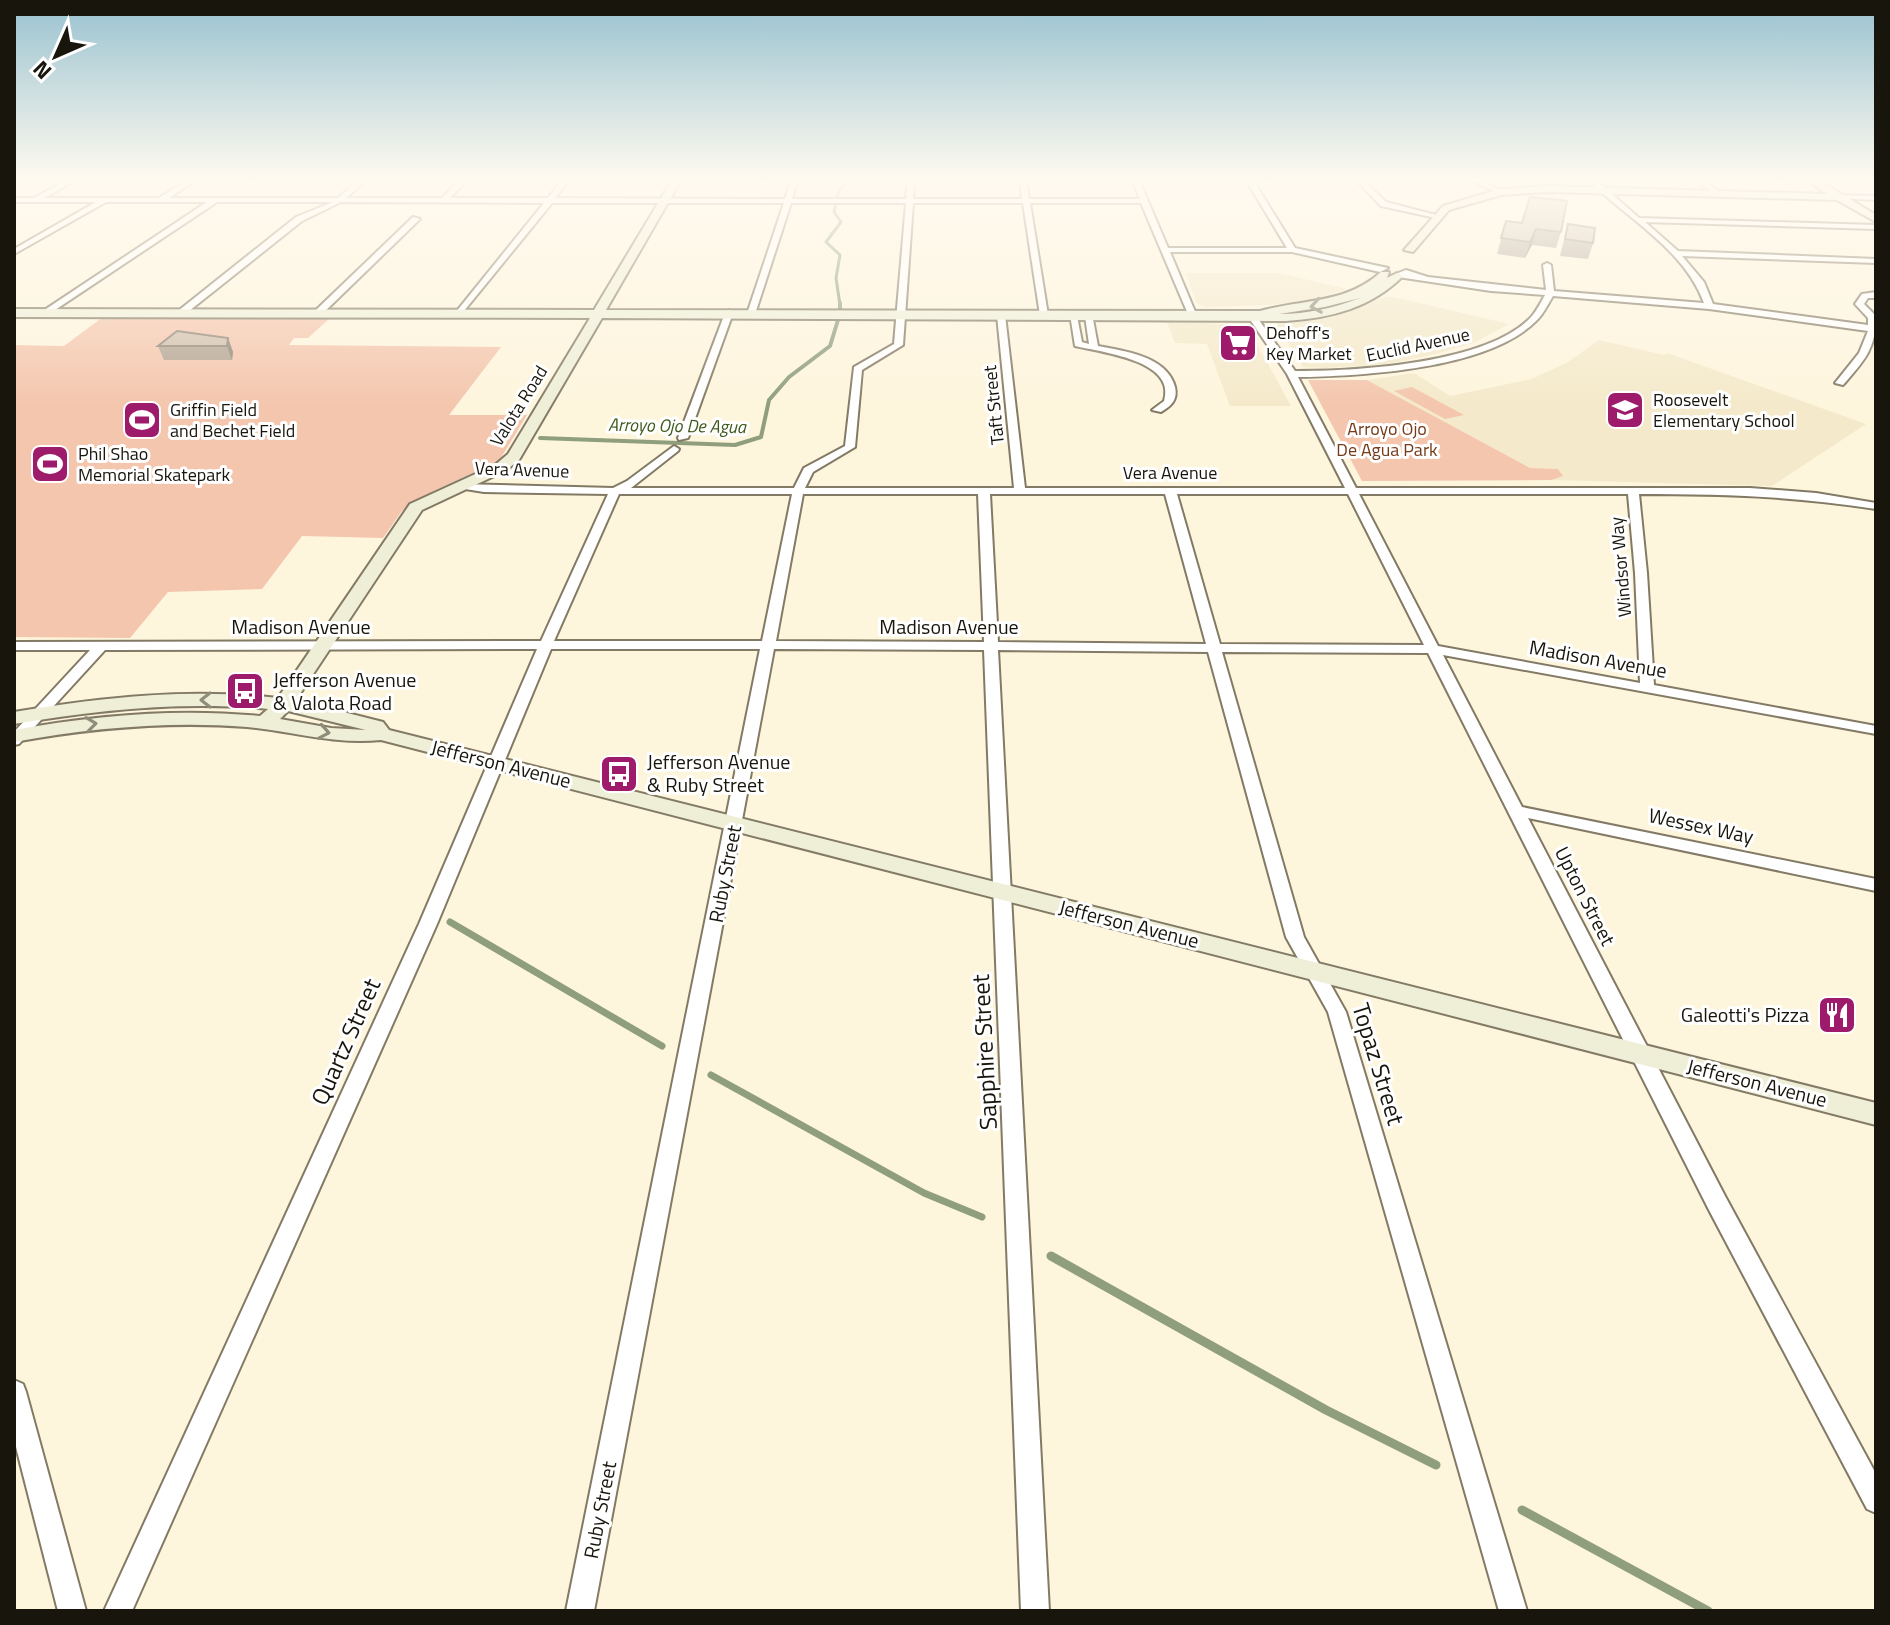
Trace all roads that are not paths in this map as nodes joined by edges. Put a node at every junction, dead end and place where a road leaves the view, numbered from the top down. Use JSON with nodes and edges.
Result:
{"nodes":[{"id":1,"x":131,"y":256,"type":"edge"},
{"id":2,"x":253,"y":256,"type":"edge"},
{"id":3,"x":378,"y":256,"type":"edge"},
{"id":4,"x":506,"y":256,"type":"edge"},
{"id":5,"x":633,"y":256,"type":"edge"},
{"id":6,"x":770,"y":256,"type":"edge"},
{"id":7,"x":906,"y":256,"type":"edge"},
{"id":8,"x":1035,"y":256,"type":"edge"},
{"id":9,"x":1167,"y":256,"type":"edge"},
{"id":10,"x":1319,"y":256,"type":"edge"},
{"id":11,"x":1409,"y":256,"type":"edge"},
{"id":12,"x":1678,"y":256,"type":"edge"},
{"id":13,"x":1747,"y":256,"type":"edge"},
{"id":14,"x":1876,"y":261,"type":"edge"},
{"id":15,"x":1547,"y":265,"type":"dead end"},
{"id":16,"x":1393,"y":271,"type":"junction"},
{"id":17,"x":1550,"y":293,"type":"junction"},
{"id":18,"x":1876,"y":295,"type":"edge"},
{"id":19,"x":1709,"y":306,"type":"junction"},
{"id":20,"x":14,"y":313,"type":"edge"},
{"id":21,"x":46,"y":313,"type":"junction"},
{"id":22,"x":181,"y":313,"type":"junction"},
{"id":23,"x":318,"y":313,"type":"junction"},
{"id":24,"x":729,"y":313,"type":"junction"},
{"id":25,"x":459,"y":314,"type":"junction"},
{"id":26,"x":599,"y":314,"type":"junction"},
{"id":27,"x":751,"y":314,"type":"junction"},
{"id":28,"x":1192,"y":314,"type":"junction"},
{"id":29,"x":901,"y":315,"type":"junction"},
{"id":30,"x":1001,"y":315,"type":"junction"},
{"id":31,"x":1044,"y":315,"type":"junction"},
{"id":32,"x":1256,"y":315,"type":"junction"},
{"id":33,"x":1073,"y":316,"type":"junction"},
{"id":34,"x":1089,"y":316,"type":"junction"},
{"id":35,"x":1874,"y":328,"type":"edge"},
{"id":36,"x":1092,"y":348,"type":"junction"},
{"id":37,"x":1292,"y":374,"type":"junction"},
{"id":38,"x":1840,"y":383,"type":"dead end"},
{"id":39,"x":1157,"y":410,"type":"dead end"},
{"id":40,"x":683,"y":438,"type":"dead end"},
{"id":41,"x":674,"y":449,"type":"dead end"},
{"id":42,"x":463,"y":486,"type":"junction"},
{"id":43,"x":615,"y":491,"type":"junction"},
{"id":44,"x":798,"y":491,"type":"junction"},
{"id":45,"x":984,"y":491,"type":"junction"},
{"id":46,"x":1020,"y":491,"type":"junction"},
{"id":47,"x":1170,"y":491,"type":"junction"},
{"id":48,"x":1352,"y":491,"type":"junction"},
{"id":49,"x":1633,"y":491,"type":"junction"},
{"id":50,"x":1876,"y":506,"type":"edge"},
{"id":51,"x":769,"y":645,"type":"junction"},
{"id":52,"x":14,"y":646,"type":"edge"},
{"id":53,"x":101,"y":646,"type":"junction"},
{"id":54,"x":322,"y":647,"type":"junction"},
{"id":55,"x":545,"y":647,"type":"junction"},
{"id":56,"x":990,"y":647,"type":"junction"},
{"id":57,"x":1213,"y":647,"type":"junction"},
{"id":58,"x":1433,"y":649,"type":"junction"},
{"id":59,"x":1647,"y":688,"type":"junction"},
{"id":60,"x":284,"y":704,"type":"junction"},
{"id":61,"x":39,"y":714,"type":"junction"},
{"id":62,"x":266,"y":722,"type":"junction"},
{"id":63,"x":1876,"y":730,"type":"edge"},
{"id":64,"x":15,"y":733,"type":"edge"},
{"id":65,"x":381,"y":734,"type":"junction"},
{"id":66,"x":496,"y":763,"type":"junction"},
{"id":67,"x":1518,"y":811,"type":"junction"},
{"id":68,"x":734,"y":824,"type":"junction"},
{"id":69,"x":1876,"y":885,"type":"edge"},
{"id":70,"x":1003,"y":892,"type":"junction"},
{"id":71,"x":1315,"y":971,"type":"junction"},
{"id":72,"x":1642,"y":1054,"type":"junction"},
{"id":73,"x":1876,"y":1114,"type":"edge"},
{"id":74,"x":14,"y":1392,"type":"edge"},
{"id":75,"x":1876,"y":1500,"type":"edge"},
{"id":76,"x":72,"y":1611,"type":"edge"},
{"id":77,"x":118,"y":1611,"type":"edge"},
{"id":78,"x":580,"y":1611,"type":"edge"},
{"id":79,"x":1035,"y":1611,"type":"edge"},
{"id":80,"x":1513,"y":1611,"type":"edge"}],
"edges":[{"from":1,"to":21,"type":"street"},
{"from":2,"to":22,"type":"street"},
{"from":3,"to":23,"type":"street"},
{"from":4,"to":25,"type":"street"},
{"from":5,"to":26,"type":"street","name":"Valota Road"},
{"from":6,"to":27,"type":"street"},
{"from":7,"to":29,"type":"street","name":"Ruby Street"},
{"from":8,"to":31,"type":"street"},
{"from":9,"to":28,"type":"street"},
{"from":10,"to":16,"type":"street"},
{"from":11,"to":16,"type":"street"},
{"from":12,"to":19,"type":"street"},
{"from":13,"to":14,"type":"street"},
{"from":15,"to":17,"type":"street"},
{"from":16,"to":17,"type":"street"},
{"from":16,"to":32,"type":"street"},
{"from":17,"to":19,"type":"street"},
{"from":17,"to":37,"type":"street","name":"Euclid Avenue"},
{"from":18,"to":35,"type":"street"},
{"from":19,"to":35,"type":"street"},
{"from":20,"to":21,"type":"street"},
{"from":21,"to":22,"type":"street"},
{"from":22,"to":23,"type":"street"},
{"from":23,"to":25,"type":"street"},
{"from":24,"to":26,"type":"street"},
{"from":24,"to":27,"type":"street"},
{"from":24,"to":40,"type":"street"},
{"from":25,"to":26,"type":"street"},
{"from":26,"to":42,"type":"street","name":"Valota Road"},
{"from":27,"to":29,"type":"street"},
{"from":28,"to":32,"type":"street"},
{"from":28,"to":34,"type":"street"},
{"from":29,"to":30,"type":"street"},
{"from":29,"to":44,"type":"street","name":"Ruby Street"},
{"from":30,"to":31,"type":"street"},
{"from":30,"to":46,"type":"street","name":"Taft Street"},
{"from":31,"to":33,"type":"street"},
{"from":32,"to":37,"type":"street","name":"Upton Street"},
{"from":33,"to":34,"type":"street"},
{"from":33,"to":36,"type":"street"},
{"from":34,"to":36,"type":"street"},
{"from":35,"to":38,"type":"street"},
{"from":36,"to":39,"type":"street"},
{"from":37,"to":48,"type":"street","name":"Upton Street"},
{"from":41,"to":43,"type":"street"},
{"from":42,"to":43,"type":"street","name":"Vera Avenue"},
{"from":42,"to":54,"type":"street","name":"Valota Road"},
{"from":43,"to":44,"type":"street","name":"Vera Avenue"},
{"from":43,"to":55,"type":"street","name":"Quartz Street"},
{"from":44,"to":45,"type":"street","name":"Vera Avenue"},
{"from":44,"to":51,"type":"street","name":"Ruby Street"},
{"from":45,"to":46,"type":"street","name":"Vera Avenue"},
{"from":45,"to":56,"type":"street","name":"Sapphire Street"},
{"from":46,"to":47,"type":"street","name":"Vera Avenue"},
{"from":47,"to":48,"type":"street","name":"Vera Avenue"},
{"from":47,"to":57,"type":"street","name":"Topaz Street"},
{"from":48,"to":49,"type":"street","name":"Vera Avenue"},
{"from":48,"to":58,"type":"street","name":"Upton Street"},
{"from":49,"to":50,"type":"street","name":"Vera Avenue"},
{"from":49,"to":59,"type":"street","name":"Windsor Way"},
{"from":51,"to":55,"type":"street","name":"Madison Avenue"},
{"from":51,"to":56,"type":"street","name":"Madison Avenue"},
{"from":51,"to":68,"type":"street","name":"Ruby Street"},
{"from":52,"to":53,"type":"street","name":"Madison Avenue"},
{"from":53,"to":54,"type":"street","name":"Madison Avenue"},
{"from":53,"to":61,"type":"street"},
{"from":54,"to":55,"type":"street","name":"Madison Avenue"},
{"from":54,"to":60,"type":"street","name":"Valota Road"},
{"from":55,"to":66,"type":"street","name":"Quartz Street"},
{"from":56,"to":57,"type":"street","name":"Madison Avenue"},
{"from":56,"to":70,"type":"street","name":"Sapphire Street"},
{"from":57,"to":58,"type":"street","name":"Madison Avenue"},
{"from":57,"to":71,"type":"street","name":"Topaz Street"},
{"from":58,"to":59,"type":"street","name":"Madison Avenue"},
{"from":58,"to":67,"type":"street","name":"Upton Street"},
{"from":59,"to":63,"type":"street","name":"Madison Avenue"},
{"from":60,"to":61,"type":"street","name":"Jefferson Avenue","one_way":true},
{"from":60,"to":62,"type":"street","name":"Valota Road"},
{"from":60,"to":65,"type":"street","name":"Jefferson Avenue"},
{"from":61,"to":64,"type":"street","name":"Jefferson Avenue"},
{"from":64,"to":62,"type":"street","name":"Jefferson Avenue","one_way":true},
{"from":62,"to":65,"type":"street","name":"Jefferson Avenue","one_way":true},
{"from":65,"to":66,"type":"street","name":"Jefferson Avenue"},
{"from":66,"to":68,"type":"street","name":"Jefferson Avenue"},
{"from":66,"to":77,"type":"street","name":"Quartz Street"},
{"from":67,"to":69,"type":"street","name":"Wessex Way"},
{"from":67,"to":72,"type":"street","name":"Upton Street"},
{"from":68,"to":70,"type":"street","name":"Jefferson Avenue"},
{"from":68,"to":78,"type":"street","name":"Ruby Street"},
{"from":70,"to":71,"type":"street","name":"Jefferson Avenue"},
{"from":70,"to":79,"type":"street","name":"Sapphire Street"},
{"from":71,"to":72,"type":"street","name":"Jefferson Avenue"},
{"from":71,"to":80,"type":"street","name":"Topaz Street"},
{"from":72,"to":73,"type":"street","name":"Jefferson Avenue"},
{"from":72,"to":75,"type":"street","name":"Upton Street"},
{"from":74,"to":76,"type":"street"}]}
